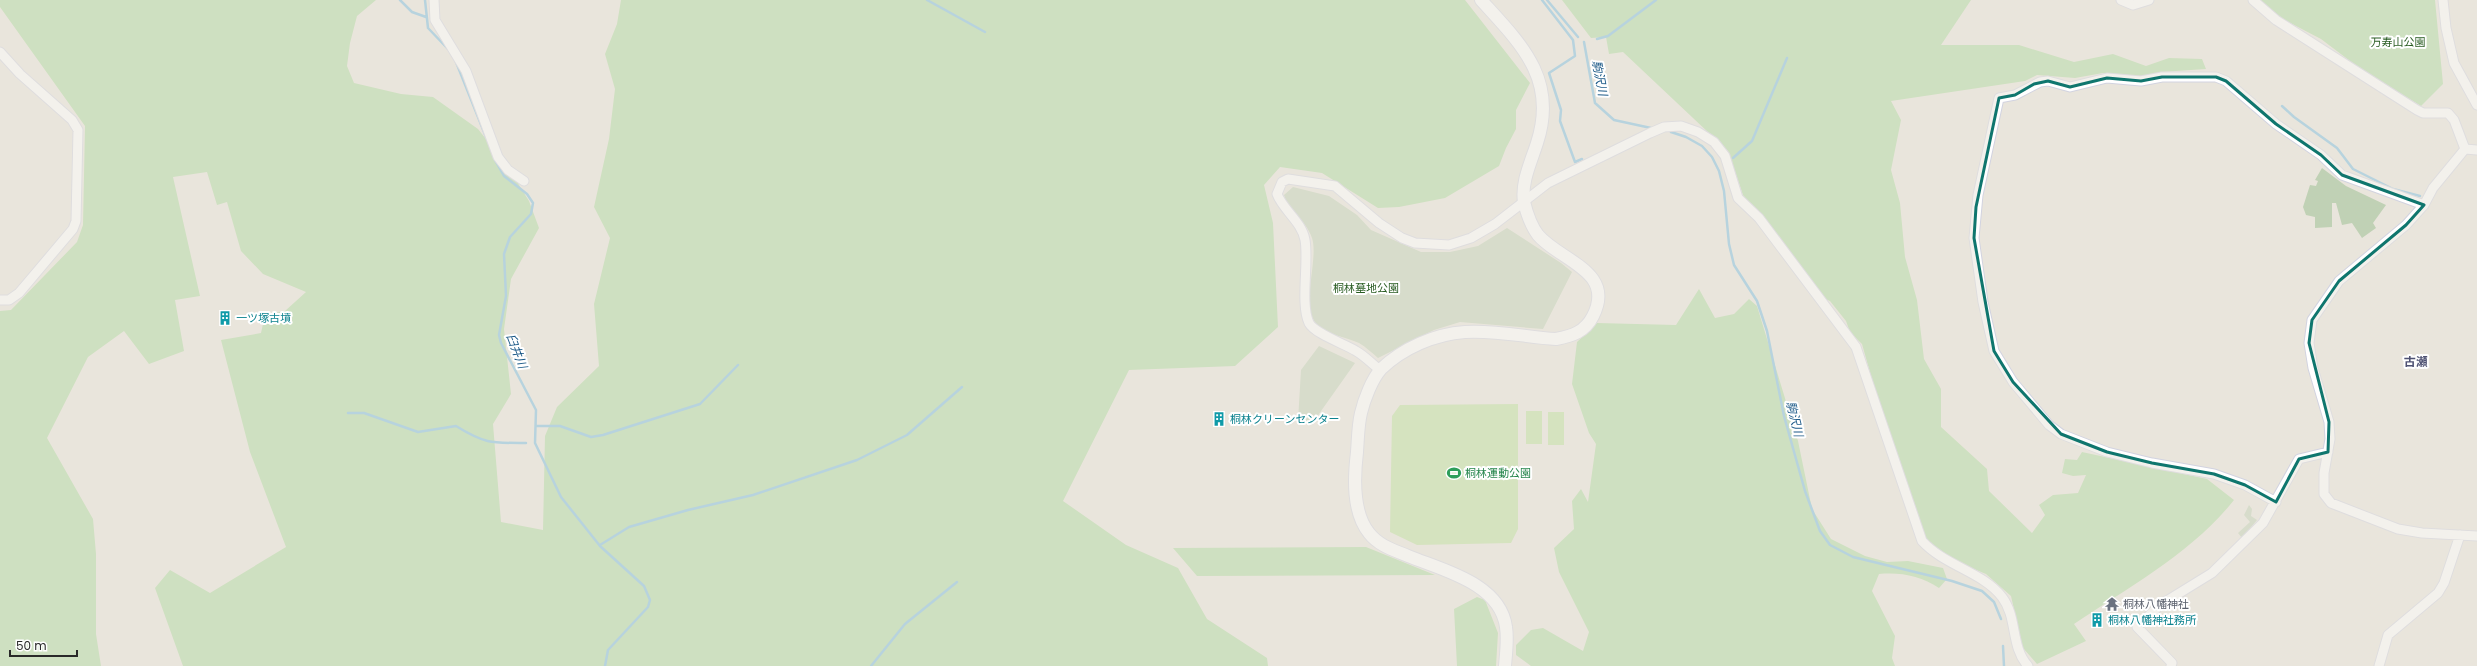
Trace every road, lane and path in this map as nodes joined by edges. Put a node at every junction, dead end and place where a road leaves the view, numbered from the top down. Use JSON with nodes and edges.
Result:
{"nodes":[{"id":1,"x":434,"y":0,"type":"edge"},
{"id":2,"x":1482,"y":0,"type":"edge"},
{"id":3,"x":2121,"y":0,"type":"edge"},
{"id":4,"x":2149,"y":0,"type":"edge"},
{"id":5,"x":2253,"y":0,"type":"edge"},
{"id":6,"x":2443,"y":0,"type":"edge"},
{"id":7,"x":0,"y":52,"type":"edge"},
{"id":8,"x":2477,"y":105,"type":"edge"},
{"id":9,"x":2465,"y":149,"type":"junction"},
{"id":10,"x":2477,"y":150,"type":"edge"},
{"id":11,"x":524,"y":181,"type":"dead end"},
{"id":12,"x":1524,"y":201,"type":"junction"},
{"id":13,"x":2424,"y":205,"type":"junction"},
{"id":14,"x":0,"y":300,"type":"edge"},
{"id":15,"x":1380,"y":370,"type":"junction"},
{"id":16,"x":2328,"y":452,"type":"junction"},
{"id":17,"x":2276,"y":502,"type":"junction"},
{"id":18,"x":2460,"y":535,"type":"junction"},
{"id":19,"x":2477,"y":536,"type":"edge"},
{"id":20,"x":1505,"y":666,"type":"edge"},
{"id":21,"x":2028,"y":666,"type":"edge"},
{"id":22,"x":2170,"y":666,"type":"edge"},
{"id":23,"x":2380,"y":666,"type":"edge"}],
"edges":[{"from":1,"to":11,"type":"street"},
{"from":2,"to":12,"type":"street"},
{"from":3,"to":4,"type":"street"},
{"from":5,"to":9,"type":"street"},
{"from":6,"to":8,"type":"street"},
{"from":7,"to":14,"type":"street"},
{"from":9,"to":10,"type":"street"},
{"from":9,"to":13,"type":"street"},
{"from":12,"to":15,"type":"street"},
{"from":12,"to":15,"type":"street"},
{"from":12,"to":21,"type":"street"},
{"from":13,"to":16,"type":"street"},
{"from":13,"to":17,"type":"street"},
{"from":15,"to":20,"type":"street"},
{"from":16,"to":17,"type":"street"},
{"from":16,"to":18,"type":"street"},
{"from":17,"to":22,"type":"street"},
{"from":18,"to":19,"type":"street"},
{"from":18,"to":23,"type":"street"}]}
